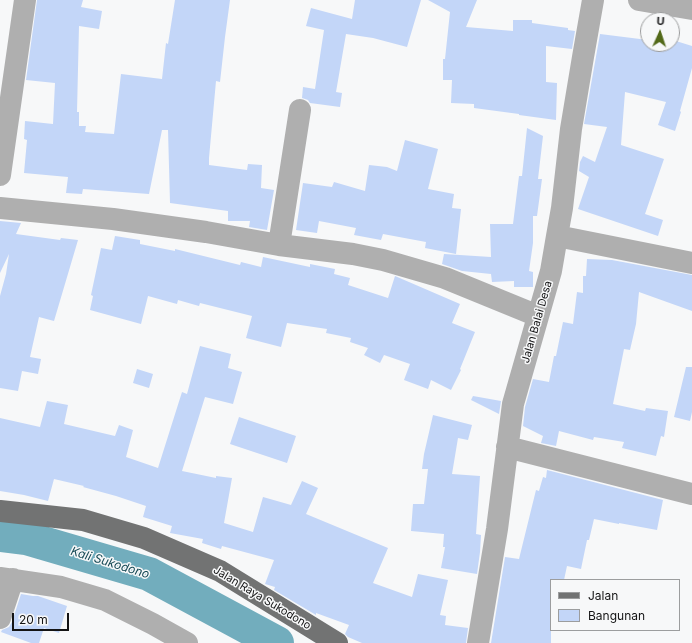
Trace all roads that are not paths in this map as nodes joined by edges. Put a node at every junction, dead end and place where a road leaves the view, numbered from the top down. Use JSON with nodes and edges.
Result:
{"nodes":[{"id":1,"x":25,"y":0,"type":"edge"},
{"id":2,"x":593,"y":0,"type":"edge"},
{"id":3,"x":639,"y":0,"type":"edge"},
{"id":4,"x":692,"y":9,"type":"edge"},
{"id":5,"x":300,"y":110,"type":"dead end"},
{"id":6,"x":0,"y":175,"type":"edge"},
{"id":7,"x":0,"y":208,"type":"edge"},
{"id":8,"x":557,"y":236,"type":"junction"},
{"id":9,"x":279,"y":245,"type":"junction"},
{"id":10,"x":692,"y":263,"type":"edge"},
{"id":11,"x":538,"y":316,"type":"junction"},
{"id":12,"x":507,"y":447,"type":"junction"},
{"id":13,"x":692,"y":494,"type":"edge"},
{"id":14,"x":0,"y":511,"type":"edge"},
{"id":15,"x":7,"y":579,"type":"edge"},
{"id":16,"x":0,"y":618,"type":"edge"},
{"id":17,"x":187,"y":643,"type":"edge"},
{"id":18,"x":337,"y":643,"type":"edge"},
{"id":19,"x":478,"y":643,"type":"edge"}],
"edges":[{"from":1,"to":6,"type":"street"},
{"from":2,"to":8,"type":"street","name":"Jalan Balai Desa"},
{"from":3,"to":4,"type":"street"},
{"from":5,"to":9,"type":"street"},
{"from":7,"to":9,"type":"street"},
{"from":8,"to":10,"type":"street"},
{"from":8,"to":11,"type":"street","name":"Jalan Balai Desa"},
{"from":9,"to":11,"type":"street"},
{"from":11,"to":12,"type":"street","name":"Jalan Balai Desa"},
{"from":12,"to":13,"type":"street"},
{"from":12,"to":19,"type":"street","name":"Jalan Balai Desa"},
{"from":14,"to":18,"type":"main road","name":"Jalan Raya Sukodono"},
{"from":15,"to":16,"type":"street"},
{"from":15,"to":17,"type":"street"}]}
